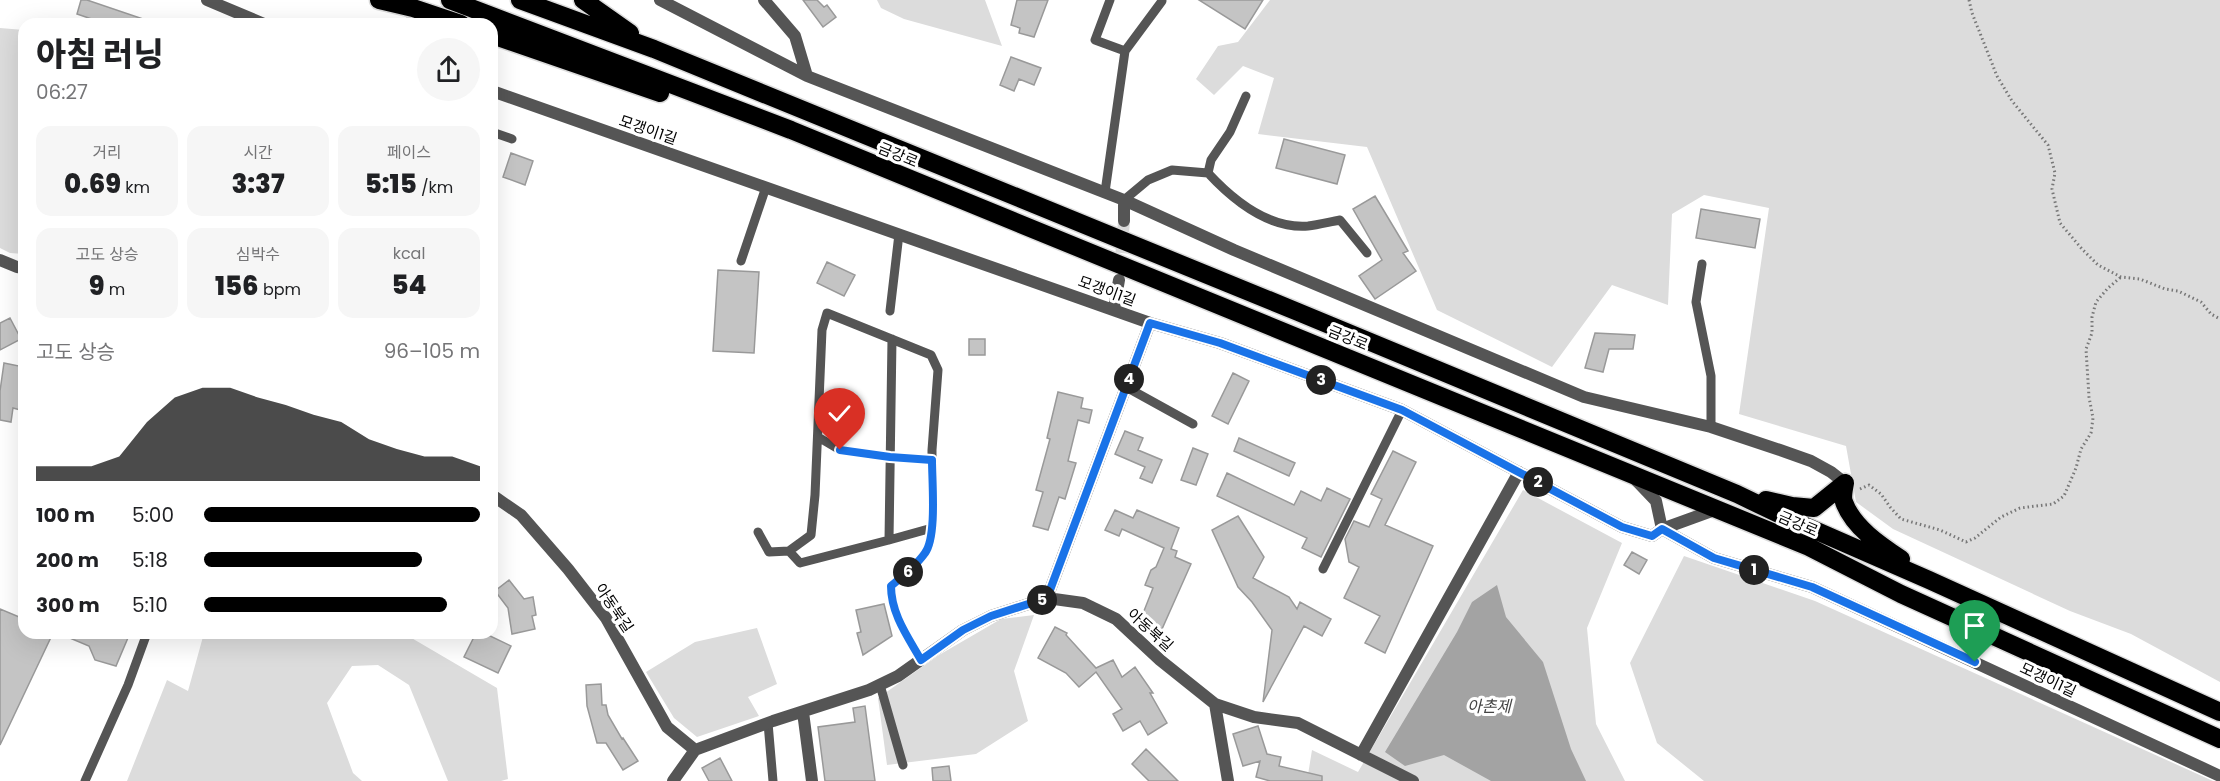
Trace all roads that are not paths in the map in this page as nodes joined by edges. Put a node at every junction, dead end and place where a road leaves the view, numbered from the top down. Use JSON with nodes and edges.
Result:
{"nodes":[{"id":1,"x":207,"y":0,"type":"edge"},
{"id":2,"x":379,"y":0,"type":"edge"},
{"id":3,"x":450,"y":0,"type":"edge"},
{"id":4,"x":520,"y":0,"type":"edge"},
{"id":5,"x":583,"y":0,"type":"edge"},
{"id":6,"x":660,"y":0,"type":"edge"},
{"id":7,"x":764,"y":0,"type":"edge"},
{"id":8,"x":1110,"y":0,"type":"edge"},
{"id":9,"x":1162,"y":1,"type":"edge"},
{"id":10,"x":250,"y":18,"type":"edge"},
{"id":11,"x":443,"y":18,"type":"edge"},
{"id":12,"x":497,"y":18,"type":"edge"},
{"id":13,"x":498,"y":18,"type":"edge"},
{"id":14,"x":498,"y":37,"type":"edge"},
{"id":15,"x":654,"y":49,"type":"junction"},
{"id":16,"x":1125,"y":51,"type":"junction"},
{"id":17,"x":807,"y":76,"type":"junction"},
{"id":18,"x":498,"y":93,"type":"edge"},
{"id":19,"x":1246,"y":96,"type":"dead end"},
{"id":20,"x":791,"y":130,"type":"junction"},
{"id":21,"x":498,"y":134,"type":"edge"},
{"id":22,"x":512,"y":139,"type":"dead end"},
{"id":23,"x":1208,"y":173,"type":"junction"},
{"id":24,"x":766,"y":187,"type":"junction"},
{"id":25,"x":1105,"y":192,"type":"junction"},
{"id":26,"x":1124,"y":200,"type":"junction"},
{"id":27,"x":1124,"y":221,"type":"tunnel mouth"},
{"id":28,"x":899,"y":234,"type":"junction"},
{"id":29,"x":1367,"y":253,"type":"dead end"},
{"id":30,"x":0,"y":260,"type":"edge"},
{"id":31,"x":741,"y":261,"type":"dead end"},
{"id":32,"x":1702,"y":264,"type":"dead end"},
{"id":33,"x":18,"y":267,"type":"edge"},
{"id":34,"x":1119,"y":280,"type":"tunnel mouth"},
{"id":35,"x":1114,"y":309,"type":"junction"},
{"id":36,"x":890,"y":311,"type":"dead end"},
{"id":37,"x":1150,"y":323,"type":"junction"},
{"id":38,"x":892,"y":339,"type":"junction"},
{"id":39,"x":1126,"y":387,"type":"junction"},
{"id":40,"x":1402,"y":410,"type":"junction"},
{"id":41,"x":1193,"y":424,"type":"dead end"},
{"id":42,"x":1711,"y":427,"type":"junction"},
{"id":43,"x":818,"y":437,"type":"junction"},
{"id":44,"x":890,"y":457,"type":"junction"},
{"id":45,"x":932,"y":460,"type":"junction"},
{"id":46,"x":1519,"y":472,"type":"junction"},
{"id":47,"x":1629,"y":473,"type":"junction"},
{"id":48,"x":1844,"y":492,"type":"junction"},
{"id":49,"x":1737,"y":494,"type":"junction"},
{"id":50,"x":498,"y":499,"type":"edge"},
{"id":51,"x":1717,"y":509,"type":"junction"},
{"id":52,"x":932,"y":528,"type":"junction"},
{"id":53,"x":1662,"y":529,"type":"junction"},
{"id":54,"x":758,"y":532,"type":"dead end"},
{"id":55,"x":889,"y":540,"type":"junction"},
{"id":56,"x":789,"y":551,"type":"junction"},
{"id":57,"x":1323,"y":569,"type":"dead end"},
{"id":58,"x":1929,"y":580,"type":"junction"},
{"id":59,"x":1047,"y":598,"type":"junction"},
{"id":60,"x":145,"y":639,"type":"edge"},
{"id":61,"x":921,"y":660,"type":"junction"},
{"id":62,"x":880,"y":685,"type":"junction"},
{"id":63,"x":1215,"y":704,"type":"junction"},
{"id":64,"x":803,"y":712,"type":"junction"},
{"id":65,"x":2220,"y":712,"type":"edge"},
{"id":66,"x":768,"y":723,"type":"junction"},
{"id":67,"x":2220,"y":740,"type":"edge"},
{"id":68,"x":695,"y":750,"type":"junction"},
{"id":69,"x":1361,"y":755,"type":"junction"},
{"id":70,"x":903,"y":765,"type":"dead end"},
{"id":71,"x":2220,"y":776,"type":"edge"},
{"id":72,"x":85,"y":781,"type":"edge"},
{"id":73,"x":673,"y":781,"type":"edge"},
{"id":74,"x":773,"y":781,"type":"edge"},
{"id":75,"x":812,"y":781,"type":"edge"},
{"id":76,"x":1228,"y":781,"type":"edge"},
{"id":77,"x":1413,"y":781,"type":"edge"}],
"edges":[{"from":1,"to":10,"type":"street"},
{"from":2,"to":11,"type":"highway"},
{"from":3,"to":12,"type":"highway","name":"금강로"},
{"from":4,"to":15,"type":"highway","name":"금강로"},
{"from":5,"to":15,"type":"highway"},
{"from":6,"to":17,"type":"street"},
{"from":7,"to":17,"type":"street"},
{"from":8,"to":16,"type":"lane"},
{"from":9,"to":16,"type":"lane"},
{"from":13,"to":20,"type":"highway","name":"금강로"},
{"from":14,"to":20,"type":"highway"},
{"from":15,"to":49,"type":"highway","name":"금강로"},
{"from":16,"to":25,"type":"lane"},
{"from":17,"to":25,"type":"street"},
{"from":18,"to":24,"type":"street","name":"모갱이1길"},
{"from":19,"to":23,"type":"lane"},
{"from":20,"to":47,"type":"highway","name":"금강로"},
{"from":21,"to":22,"type":"lane"},
{"from":23,"to":26,"type":"lane"},
{"from":23,"to":29,"type":"lane"},
{"from":24,"to":28,"type":"street","name":"모갱이1길"},
{"from":24,"to":31,"type":"lane"},
{"from":25,"to":26,"type":"street"},
{"from":26,"to":27,"type":"street"},
{"from":26,"to":42,"type":"street"},
{"from":28,"to":35,"type":"street","name":"모갱이1길"},
{"from":28,"to":36,"type":"lane"},
{"from":30,"to":33,"type":"street"},
{"from":32,"to":42,"type":"lane"},
{"from":34,"to":35,"type":"street"},
{"from":35,"to":37,"type":"street","name":"모갱이1길"},
{"from":37,"to":39,"type":"street"},
{"from":37,"to":40,"type":"street","name":"모갱이1길"},
{"from":38,"to":43,"type":"lane"},
{"from":38,"to":44,"type":"lane"},
{"from":38,"to":45,"type":"lane"},
{"from":39,"to":41,"type":"lane"},
{"from":39,"to":59,"type":"street"},
{"from":40,"to":46,"type":"street","name":"모갱이1길"},
{"from":40,"to":57,"type":"lane"},
{"from":42,"to":48,"type":"street"},
{"from":43,"to":44,"type":"lane"},
{"from":43,"to":56,"type":"lane"},
{"from":44,"to":45,"type":"lane"},
{"from":44,"to":55,"type":"lane"},
{"from":45,"to":52,"type":"lane"},
{"from":46,"to":53,"type":"street","name":"모갱이1길"},
{"from":46,"to":69,"type":"street"},
{"from":47,"to":51,"type":"highway","name":"금강로"},
{"from":47,"to":53,"type":"street"},
{"from":48,"to":49,"type":"highway"},
{"from":48,"to":58,"type":"highway"},
{"from":49,"to":58,"type":"highway","name":"금강로"},
{"from":50,"to":68,"type":"street","name":"아동북길"},
{"from":51,"to":53,"type":"street"},
{"from":51,"to":67,"type":"highway","name":"금강로"},
{"from":52,"to":55,"type":"lane"},
{"from":52,"to":61,"type":"lane"},
{"from":53,"to":71,"type":"street","name":"모갱이1길"},
{"from":54,"to":56,"type":"lane"},
{"from":55,"to":56,"type":"lane"},
{"from":58,"to":65,"type":"highway","name":"금강로"},
{"from":59,"to":61,"type":"street","name":"아동북길"},
{"from":59,"to":63,"type":"street","name":"아동북길"},
{"from":60,"to":72,"type":"lane"},
{"from":61,"to":62,"type":"street","name":"아동북길"},
{"from":62,"to":64,"type":"street","name":"아동북길"},
{"from":62,"to":70,"type":"lane"},
{"from":63,"to":69,"type":"street","name":"아동북길"},
{"from":63,"to":76,"type":"street"},
{"from":64,"to":66,"type":"street","name":"아동북길"},
{"from":64,"to":75,"type":"street"},
{"from":66,"to":68,"type":"street","name":"아동북길"},
{"from":66,"to":74,"type":"lane"},
{"from":68,"to":73,"type":"street"},
{"from":69,"to":77,"type":"street","name":"아동북길"}]}
